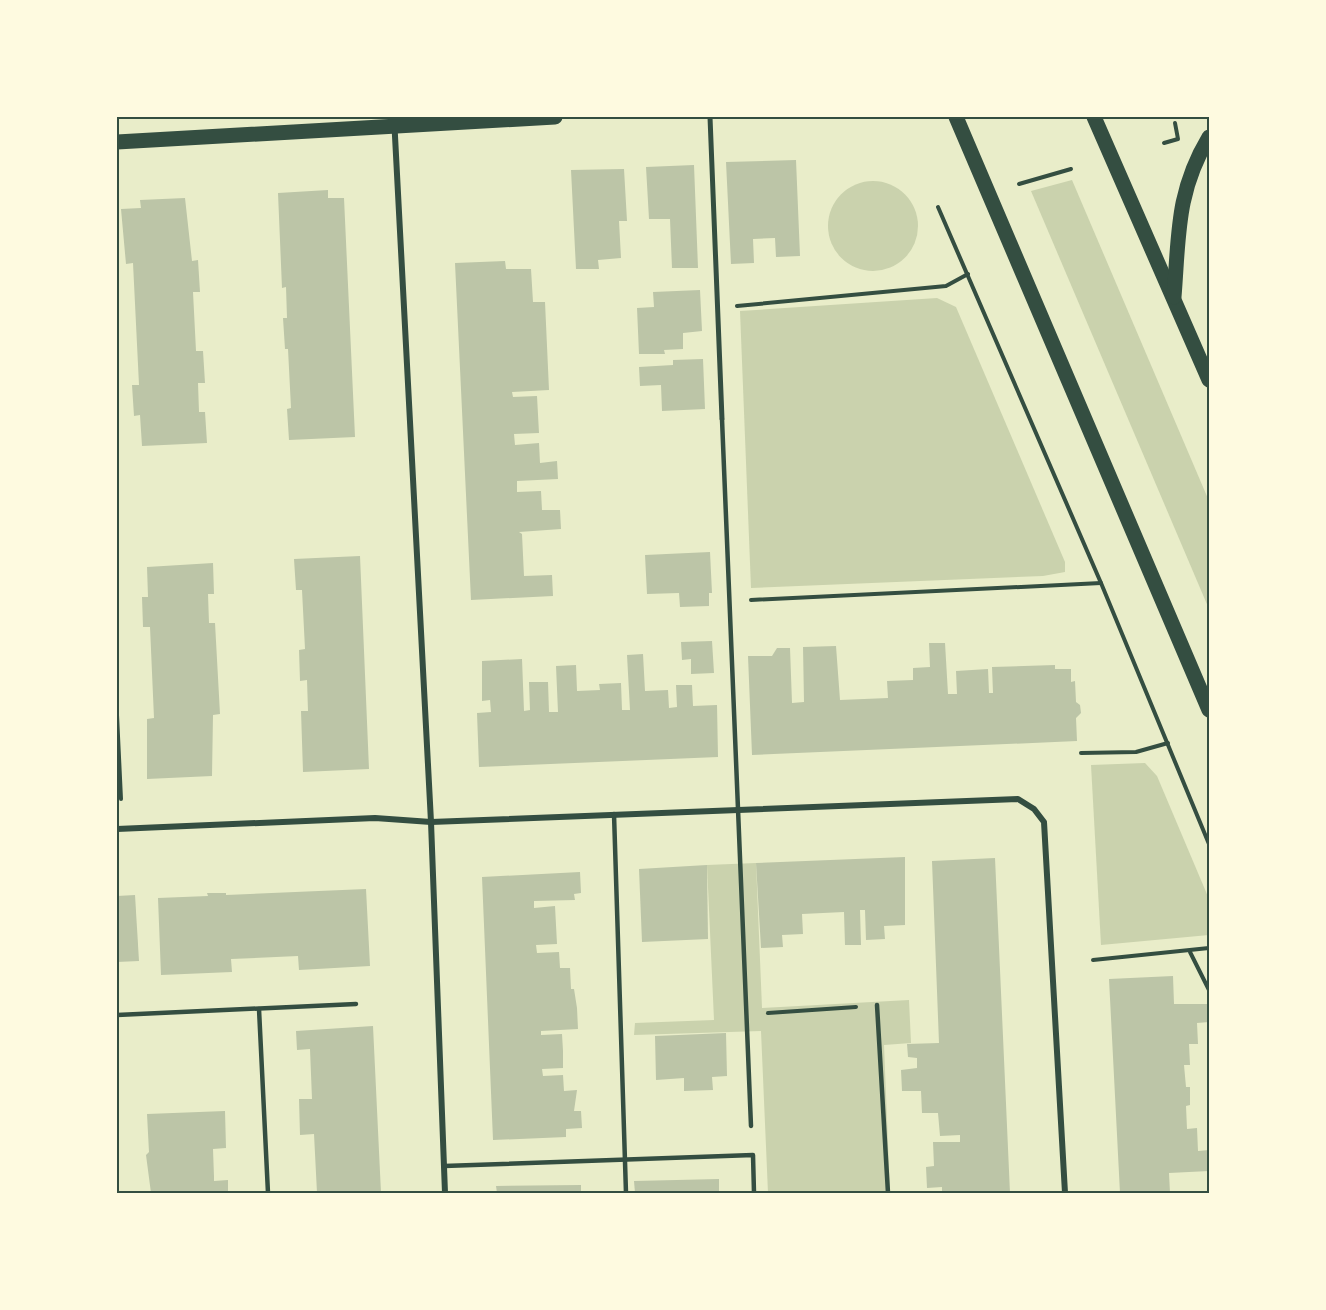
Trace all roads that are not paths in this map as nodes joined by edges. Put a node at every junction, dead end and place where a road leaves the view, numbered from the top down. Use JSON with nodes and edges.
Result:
{"nodes":[{"id":1,"x":555,"y":117,"type":"edge"},
{"id":2,"x":710,"y":117,"type":"edge"},
{"id":3,"x":956,"y":117,"type":"edge"},
{"id":4,"x":1094,"y":117,"type":"edge"},
{"id":5,"x":394,"y":121,"type":"edge"},
{"id":6,"x":1209,"y":137,"type":"edge"},
{"id":7,"x":117,"y":142,"type":"edge"},
{"id":8,"x":1174,"y":300,"type":"junction"},
{"id":9,"x":1209,"y":380,"type":"edge"},
{"id":10,"x":722,"y":419,"type":"joint"},
{"id":11,"x":1209,"y":710,"type":"edge"},
{"id":12,"x":738,"y":810,"type":"junction"},
{"id":13,"x":614,"y":814,"type":"junction"},
{"id":14,"x":431,"y":822,"type":"junction"},
{"id":15,"x":117,"y":828,"type":"edge"},
{"id":16,"x":356,"y":1004,"type":"dead end"},
{"id":17,"x":877,"y":1005,"type":"road end"},
{"id":18,"x":259,"y":1008,"type":"junction"},
{"id":19,"x":117,"y":1016,"type":"edge"},
{"id":20,"x":751,"y":1125,"type":"dead end"},
{"id":21,"x":624,"y":1160,"type":"junction"},
{"id":22,"x":444,"y":1166,"type":"junction"},
{"id":23,"x":268,"y":1193,"type":"edge"},
{"id":24,"x":445,"y":1193,"type":"edge"},
{"id":25,"x":626,"y":1193,"type":"edge"},
{"id":26,"x":754,"y":1193,"type":"edge"},
{"id":27,"x":888,"y":1193,"type":"edge"},
{"id":28,"x":1065,"y":1193,"type":"edge"}],
"edges":[{"from":1,"to":5,"type":"main road"},
{"from":2,"to":10,"type":"street"},
{"from":3,"to":11,"type":"main road"},
{"from":4,"to":8,"type":"main road"},
{"from":5,"to":7,"type":"main road"},
{"from":5,"to":14,"type":"street"},
{"from":6,"to":8,"type":"main road"},
{"from":8,"to":9,"type":"main road"},
{"from":10,"to":12,"type":"lane"},
{"from":12,"to":13,"type":"street"},
{"from":12,"to":20,"type":"lane"},
{"from":12,"to":28,"type":"street"},
{"from":13,"to":14,"type":"street"},
{"from":13,"to":21,"type":"lane"},
{"from":14,"to":15,"type":"street"},
{"from":14,"to":22,"type":"street"},
{"from":16,"to":18,"type":"lane"},
{"from":17,"to":27,"type":"lane"},
{"from":18,"to":19,"type":"lane"},
{"from":18,"to":23,"type":"lane"},
{"from":21,"to":22,"type":"lane"},
{"from":21,"to":25,"type":"lane"},
{"from":21,"to":26,"type":"lane"},
{"from":22,"to":24,"type":"street"}]}
